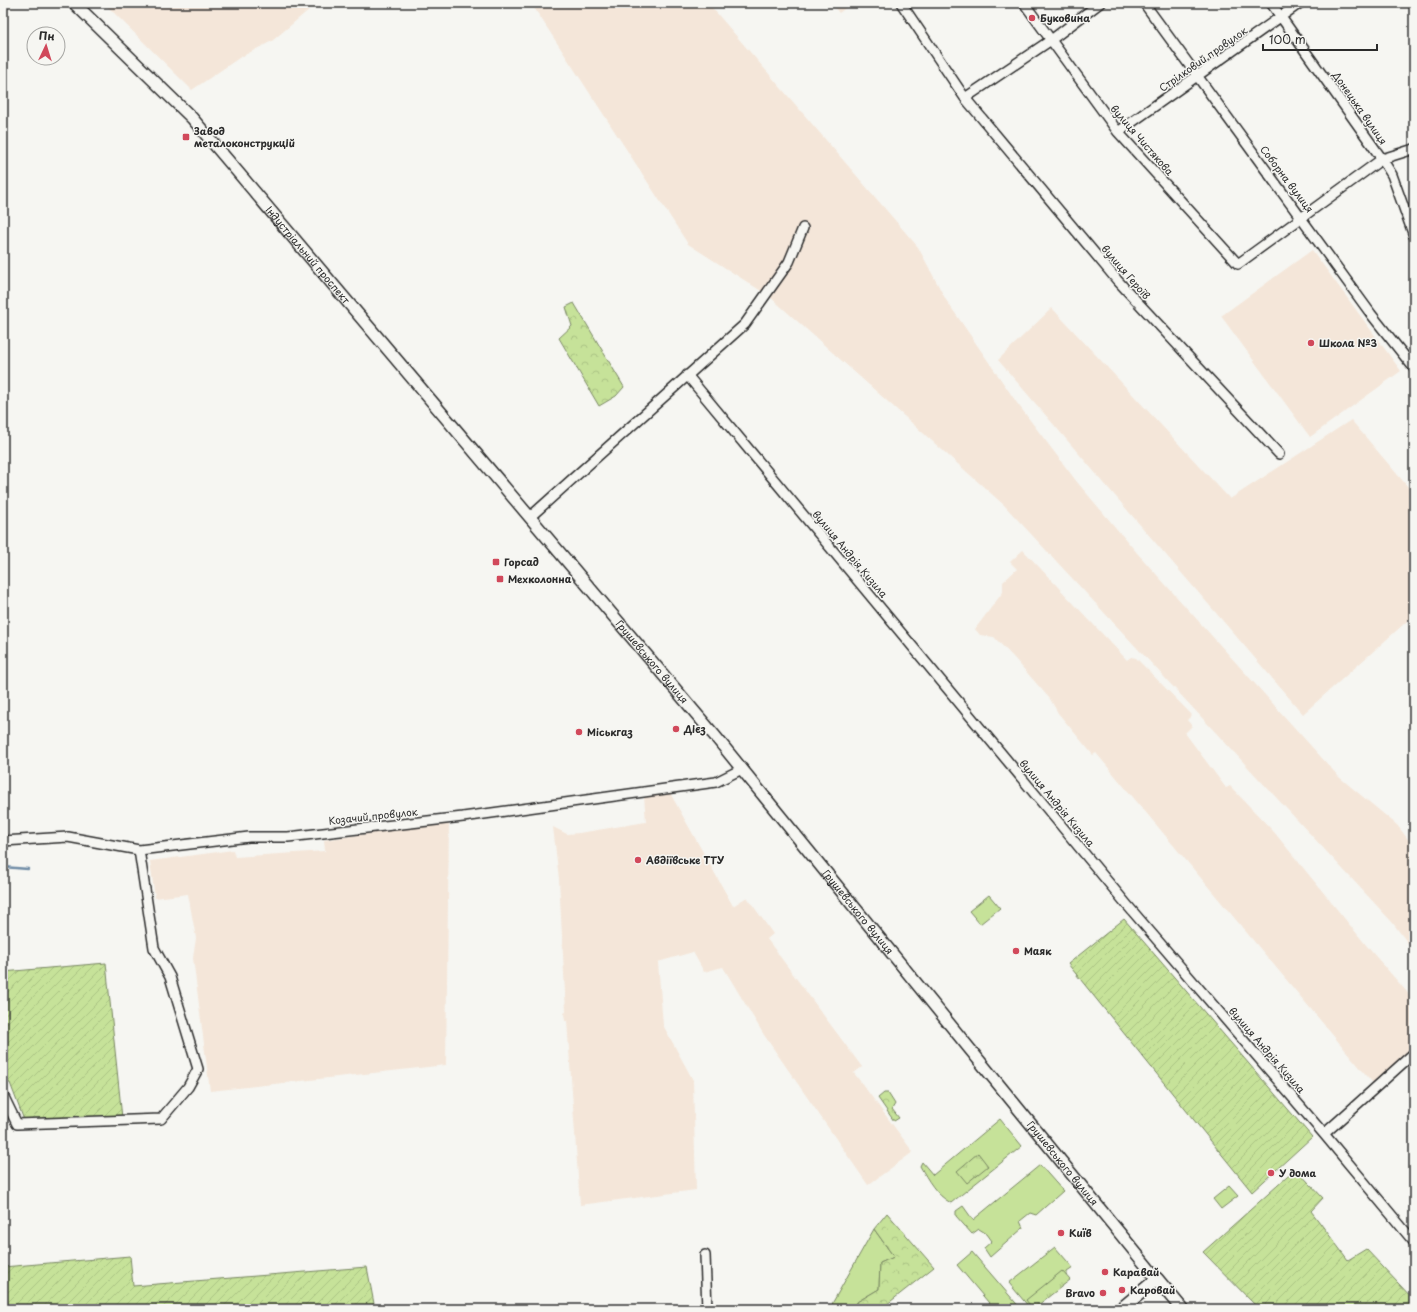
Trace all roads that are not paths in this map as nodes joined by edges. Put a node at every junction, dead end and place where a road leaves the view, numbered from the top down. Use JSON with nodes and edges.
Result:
{"nodes":[{"id":1,"x":74,"y":3,"type":"edge"},
{"id":2,"x":901,"y":3,"type":"edge"},
{"id":3,"x":1024,"y":3,"type":"edge"},
{"id":4,"x":1100,"y":3,"type":"edge"},
{"id":5,"x":1144,"y":3,"type":"edge"},
{"id":6,"x":1271,"y":3,"type":"edge"},
{"id":7,"x":1300,"y":3,"type":"edge"},
{"id":8,"x":1281,"y":17,"type":"junction"},
{"id":9,"x":1051,"y":40,"type":"junction"},
{"id":10,"x":1197,"y":76,"type":"junction"},
{"id":11,"x":965,"y":98,"type":"junction"},
{"id":12,"x":1118,"y":132,"type":"junction"},
{"id":13,"x":1414,"y":149,"type":"edge"},
{"id":14,"x":1382,"y":159,"type":"junction"},
{"id":15,"x":1302,"y":218,"type":"junction"},
{"id":16,"x":803,"y":228,"type":"dead end"},
{"id":17,"x":1414,"y":236,"type":"edge"},
{"id":18,"x":1414,"y":368,"type":"edge"},
{"id":19,"x":687,"y":375,"type":"junction"},
{"id":20,"x":1279,"y":454,"type":"dead end"},
{"id":21,"x":530,"y":517,"type":"junction"},
{"id":22,"x":742,"y":769,"type":"junction"},
{"id":23,"x":3,"y":841,"type":"edge"},
{"id":24,"x":139,"y":850,"type":"junction"},
{"id":25,"x":1414,"y":1053,"type":"edge"},
{"id":26,"x":3,"y":1095,"type":"edge"},
{"id":27,"x":1324,"y":1134,"type":"junction"},
{"id":28,"x":1414,"y":1242,"type":"edge"},
{"id":29,"x":705,"y":1255,"type":"dead end"},
{"id":30,"x":1158,"y":1279,"type":"junction"},
{"id":31,"x":707,"y":1309,"type":"edge"},
{"id":32,"x":1121,"y":1309,"type":"edge"},
{"id":33,"x":1182,"y":1309,"type":"edge"}],
"edges":[{"from":1,"to":21,"type":"street","name":"Індустріальний проспект"},
{"from":2,"to":11,"type":"street","name":"вулиця Героїв"},
{"from":3,"to":9,"type":"street","name":"вулиця Чистякова"},
{"from":4,"to":9,"type":"street"},
{"from":5,"to":10,"type":"street","name":"Соборна вулиця"},
{"from":6,"to":8,"type":"street","name":"Донецька вулиця"},
{"from":7,"to":8,"type":"street","name":"Стрілковий провулок"},
{"from":8,"to":10,"type":"street","name":"Стрілковий провулок"},
{"from":8,"to":14,"type":"street","name":"Донецька вулиця"},
{"from":9,"to":11,"type":"street"},
{"from":9,"to":12,"type":"street","name":"вулиця Чистякова"},
{"from":10,"to":12,"type":"street","name":"Стрілковий провулок"},
{"from":10,"to":15,"type":"street","name":"Соборна вулиця"},
{"from":11,"to":20,"type":"street","name":"вулиця Героїв"},
{"from":12,"to":15,"type":"street","name":"вулиця Чистякова"},
{"from":13,"to":14,"type":"street"},
{"from":14,"to":15,"type":"street"},
{"from":14,"to":17,"type":"street","name":"Донецька вулиця"},
{"from":15,"to":18,"type":"street","name":"Соборна вулиця"},
{"from":16,"to":19,"type":"street"},
{"from":19,"to":21,"type":"street"},
{"from":19,"to":27,"type":"street","name":"вулиця Андрія Кизила"},
{"from":21,"to":22,"type":"street","name":"Грушевського вулиця"},
{"from":22,"to":24,"type":"street","name":"Козачий провулок"},
{"from":22,"to":30,"type":"street","name":"Грушевського вулиця"},
{"from":23,"to":24,"type":"street","name":"Козачий провулок"},
{"from":24,"to":26,"type":"street"},
{"from":25,"to":27,"type":"street"},
{"from":27,"to":28,"type":"street","name":"вулиця Андрія Кизила"},
{"from":29,"to":31,"type":"street"},
{"from":30,"to":32,"type":"main road"},
{"from":30,"to":33,"type":"main road","name":"Грушевського вулиця"}]}
